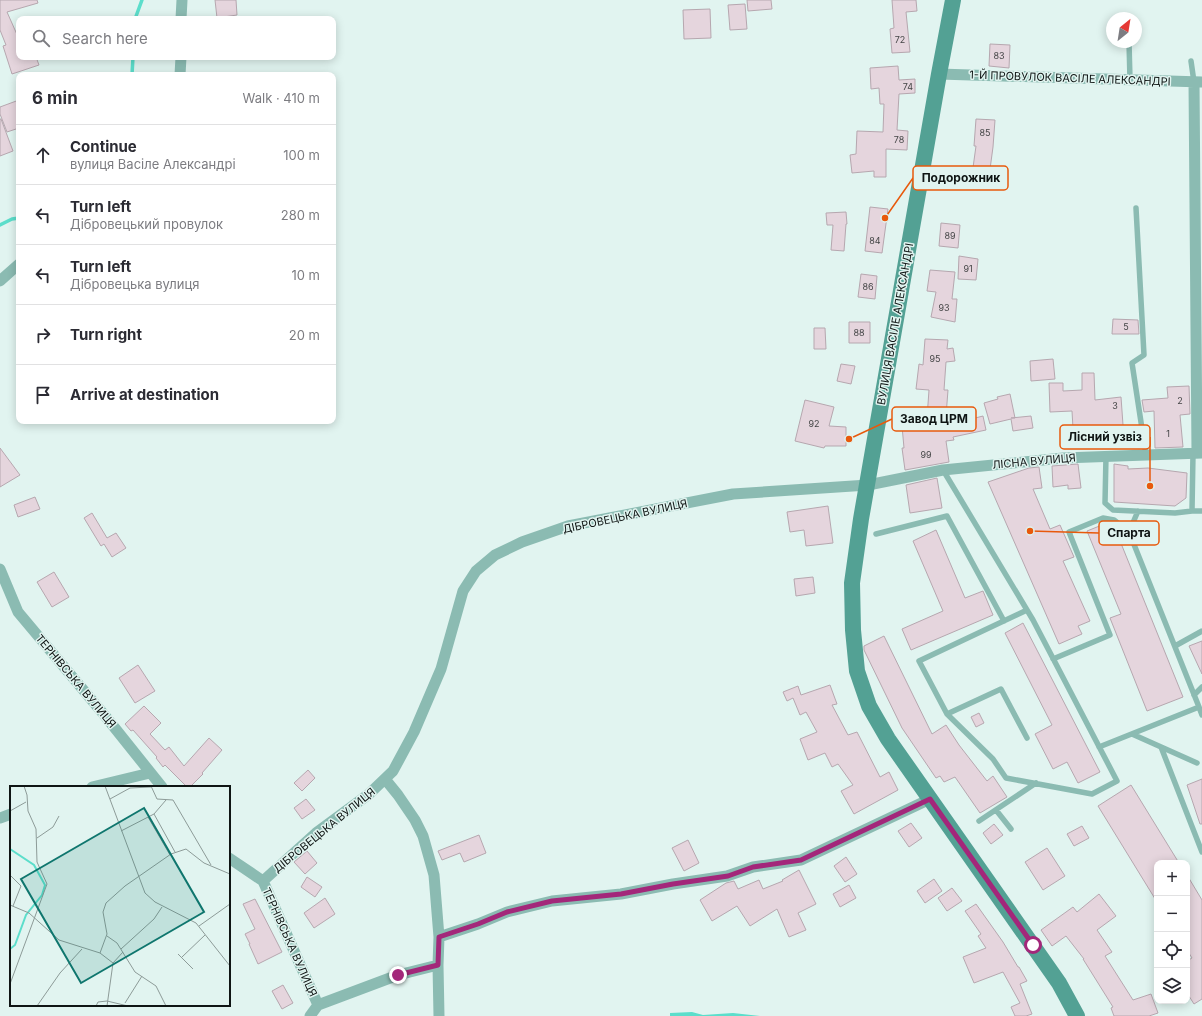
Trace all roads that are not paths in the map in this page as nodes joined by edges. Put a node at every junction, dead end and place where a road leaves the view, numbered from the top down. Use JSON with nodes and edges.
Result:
{"nodes":[{"id":1,"x":182,"y":0,"type":"edge"},
{"id":2,"x":953,"y":0,"type":"edge"},
{"id":3,"x":181,"y":16,"type":"edge"},
{"id":4,"x":1128,"y":48,"type":"edge"},
{"id":5,"x":181,"y":60,"type":"edge"},
{"id":6,"x":1191,"y":61,"type":"dead end"},
{"id":7,"x":180,"y":72,"type":"edge"},
{"id":8,"x":939,"y":74,"type":"junction"},
{"id":9,"x":1130,"y":80,"type":"junction"},
{"id":10,"x":1198,"y":82,"type":"edge"},
{"id":11,"x":1136,"y":208,"type":"dead end"},
{"id":12,"x":16,"y":267,"type":"edge"},
{"id":13,"x":0,"y":281,"type":"edge"},
{"id":14,"x":1198,"y":453,"type":"edge"},
{"id":15,"x":1146,"y":455,"type":"junction"},
{"id":16,"x":1106,"y":456,"type":"junction"},
{"id":17,"x":943,"y":470,"type":"junction"},
{"id":18,"x":868,"y":485,"type":"junction"},
{"id":19,"x":1138,"y":511,"type":"junction"},
{"id":20,"x":1192,"y":511,"type":"junction"},
{"id":21,"x":1202,"y":511,"type":"edge"},
{"id":22,"x":1128,"y":532,"type":"junction"},
{"id":23,"x":876,"y":534,"type":"dead end"},
{"id":24,"x":0,"y":569,"type":"edge"},
{"id":25,"x":1027,"y":610,"type":"junction"},
{"id":26,"x":1004,"y":621,"type":"junction"},
{"id":27,"x":1202,"y":631,"type":"edge"},
{"id":28,"x":1175,"y":646,"type":"junction"},
{"id":29,"x":1053,"y":659,"type":"junction"},
{"id":30,"x":1202,"y":687,"type":"edge"},
{"id":31,"x":1194,"y":695,"type":"junction"},
{"id":32,"x":1199,"y":708,"type":"junction"},
{"id":33,"x":947,"y":714,"type":"junction"},
{"id":34,"x":1202,"y":715,"type":"edge"},
{"id":35,"x":1132,"y":734,"type":"junction"},
{"id":36,"x":1027,"y":738,"type":"dead end"},
{"id":37,"x":1099,"y":747,"type":"junction"},
{"id":38,"x":1161,"y":747,"type":"junction"},
{"id":39,"x":1197,"y":763,"type":"dead end"},
{"id":40,"x":150,"y":773,"type":"junction"},
{"id":41,"x":385,"y":779,"type":"junction"},
{"id":42,"x":1036,"y":783,"type":"junction"},
{"id":43,"x":96,"y":786,"type":"edge"},
{"id":44,"x":161,"y":786,"type":"edge"},
{"id":45,"x":930,"y":799,"type":"junction"},
{"id":46,"x":996,"y":810,"type":"junction"},
{"id":47,"x":10,"y":814,"type":"edge"},
{"id":48,"x":0,"y":818,"type":"edge"},
{"id":49,"x":979,"y":821,"type":"dead end"},
{"id":50,"x":1010,"y":830,"type":"dead end"},
{"id":51,"x":1202,"y":852,"type":"edge"},
{"id":52,"x":230,"y":859,"type":"edge"},
{"id":53,"x":262,"y":881,"type":"junction"},
{"id":54,"x":439,"y":937,"type":"junction"},
{"id":55,"x":438,"y":965,"type":"junction"},
{"id":56,"x":318,"y":1005,"type":"junction"},
{"id":57,"x":310,"y":1016,"type":"edge"},
{"id":58,"x":439,"y":1016,"type":"edge"},
{"id":59,"x":1076,"y":1016,"type":"edge"}],
"edges":[{"from":1,"to":3,"type":"street"},
{"from":2,"to":8,"type":"main road","name":"ВУЛИЦЯ ВАСІЛЕ АЛЕКСАНДРІ"},
{"from":4,"to":9,"type":"lane"},
{"from":5,"to":7,"type":"street"},
{"from":6,"to":10,"type":"lane"},
{"from":8,"to":9,"type":"street","name":"1-Й ПРОВУЛОК ВАСІЛЕ АЛЕКСАНДРІ"},
{"from":8,"to":18,"type":"main road","name":"ВУЛИЦЯ ВАСІЛЕ АЛЕКСАНДРІ"},
{"from":9,"to":10,"type":"street","name":"1-Й ПРОВУЛОК ВАСІЛЕ АЛЕКСАНДРІ"},
{"from":10,"to":14,"type":"street"},
{"from":11,"to":15,"type":"lane"},
{"from":12,"to":13,"type":"street"},
{"from":14,"to":15,"type":"street","name":"ЛІСНА ВУЛИЦЯ"},
{"from":14,"to":20,"type":"lane"},
{"from":15,"to":16,"type":"street","name":"ЛІСНА ВУЛИЦЯ"},
{"from":16,"to":17,"type":"street","name":"ЛІСНА ВУЛИЦЯ"},
{"from":16,"to":19,"type":"lane"},
{"from":17,"to":18,"type":"street","name":"ЛІСНА ВУЛИЦЯ"},
{"from":17,"to":25,"type":"lane"},
{"from":18,"to":41,"type":"street","name":"ДІБРОВЕЦЬКА ВУЛИЦЯ"},
{"from":18,"to":45,"type":"main road","name":"ВУЛИЦЯ ВАСІЛЕ АЛЕКСАНДРІ"},
{"from":19,"to":20,"type":"lane"},
{"from":19,"to":22,"type":"lane"},
{"from":20,"to":21,"type":"lane"},
{"from":22,"to":28,"type":"lane"},
{"from":22,"to":29,"type":"lane"},
{"from":23,"to":26,"type":"lane"},
{"from":24,"to":40,"type":"street","name":"ТЕРНІВСЬКА ВУЛИЦЯ"},
{"from":25,"to":26,"type":"lane"},
{"from":25,"to":29,"type":"lane"},
{"from":26,"to":33,"type":"lane"},
{"from":27,"to":28,"type":"lane"},
{"from":28,"to":31,"type":"lane"},
{"from":29,"to":37,"type":"lane"},
{"from":30,"to":31,"type":"lane"},
{"from":31,"to":32,"type":"lane"},
{"from":32,"to":34,"type":"lane"},
{"from":32,"to":35,"type":"lane"},
{"from":33,"to":36,"type":"lane"},
{"from":33,"to":42,"type":"lane"},
{"from":35,"to":37,"type":"lane"},
{"from":35,"to":38,"type":"lane"},
{"from":37,"to":42,"type":"lane"},
{"from":38,"to":39,"type":"lane"},
{"from":38,"to":51,"type":"lane"},
{"from":40,"to":43,"type":"street"},
{"from":40,"to":44,"type":"street","name":"ТЕРНІВСЬКА ВУЛИЦЯ"},
{"from":41,"to":53,"type":"street","name":"ДІБРОВЕЦЬКА ВУЛИЦЯ"},
{"from":41,"to":54,"type":"street","name":"ДІБРОВЕЦЬКА ВУЛИЦЯ"},
{"from":42,"to":46,"type":"lane"},
{"from":45,"to":54,"type":"street"},
{"from":45,"to":59,"type":"main road","name":"ВУЛИЦЯ ВАСІЛЕ АЛЕКСАНДРІ"},
{"from":46,"to":49,"type":"lane"},
{"from":46,"to":50,"type":"lane"},
{"from":47,"to":48,"type":"street"},
{"from":52,"to":53,"type":"street","name":"ТЕРНІВСЬКА ВУЛИЦЯ"},
{"from":53,"to":56,"type":"street","name":"ТЕРНІВСЬКА ВУЛИЦЯ"},
{"from":54,"to":55,"type":"street","name":"ДІБРОВЕЦЬКА ВУЛИЦЯ"},
{"from":55,"to":56,"type":"street"},
{"from":55,"to":58,"type":"street","name":"ДІБРОВЕЦЬКА ВУЛИЦЯ"},
{"from":56,"to":57,"type":"street","name":"ТЕРНІВСЬКА ВУЛИЦЯ"}]}
